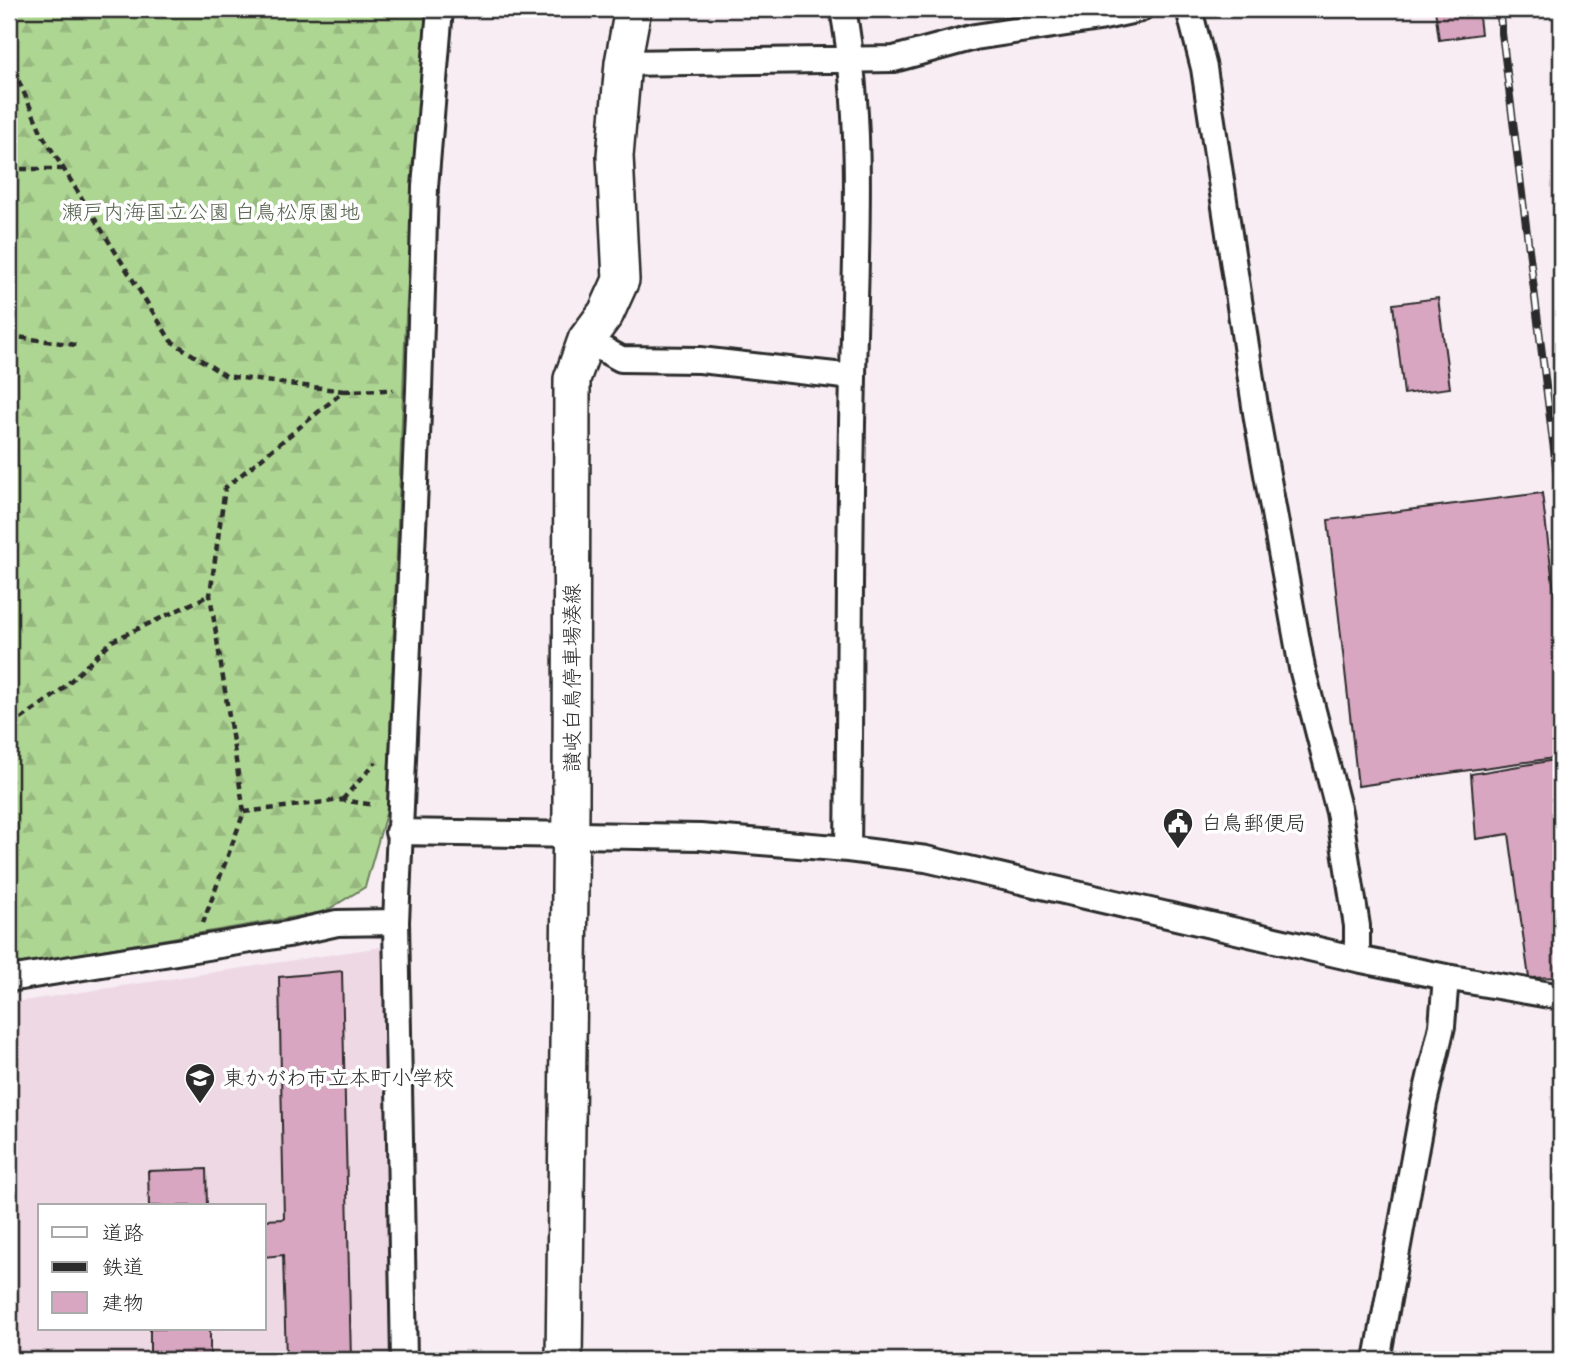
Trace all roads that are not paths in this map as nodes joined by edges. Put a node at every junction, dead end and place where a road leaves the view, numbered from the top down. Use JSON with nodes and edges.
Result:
{"nodes":[{"id":1,"x":440,"y":9,"type":"edge"},
{"id":2,"x":633,"y":9,"type":"edge"},
{"id":3,"x":843,"y":9,"type":"edge"},
{"id":4,"x":1140,"y":9,"type":"edge"},
{"id":5,"x":1189,"y":9,"type":"edge"},
{"id":6,"x":852,"y":59,"type":"junction"},
{"id":7,"x":623,"y":63,"type":"junction"},
{"id":8,"x":586,"y":340,"type":"junction"},
{"id":9,"x":853,"y":377,"type":"junction"},
{"id":10,"x":399,"y":821,"type":"junction"},
{"id":11,"x":570,"y":835,"type":"junction"},
{"id":12,"x":848,"y":849,"type":"junction"},
{"id":13,"x":396,"y":922,"type":"junction"},
{"id":14,"x":1357,"y":959,"type":"junction"},
{"id":15,"x":1446,"y":977,"type":"junction"},
{"id":16,"x":9,"y":979,"type":"edge"},
{"id":17,"x":1561,"y":997,"type":"edge"},
{"id":18,"x":404,"y":1360,"type":"edge"},
{"id":19,"x":564,"y":1360,"type":"edge"},
{"id":20,"x":1377,"y":1360,"type":"edge"}],
"edges":[{"from":1,"to":10,"type":"street"},
{"from":2,"to":7,"type":"main road","name":"讃岐白鳥停車場湊線"},
{"from":3,"to":6,"type":"street"},
{"from":4,"to":6,"type":"street"},
{"from":5,"to":14,"type":"street"},
{"from":6,"to":7,"type":"street"},
{"from":6,"to":9,"type":"street"},
{"from":7,"to":8,"type":"main road","name":"讃岐白鳥停車場湊線"},
{"from":8,"to":9,"type":"street"},
{"from":8,"to":11,"type":"main road","name":"讃岐白鳥停車場湊線"},
{"from":9,"to":12,"type":"street"},
{"from":10,"to":11,"type":"street"},
{"from":10,"to":13,"type":"street"},
{"from":11,"to":12,"type":"street"},
{"from":11,"to":19,"type":"main road","name":"讃岐白鳥停車場湊線"},
{"from":12,"to":14,"type":"street"},
{"from":13,"to":16,"type":"street"},
{"from":13,"to":18,"type":"street"},
{"from":14,"to":15,"type":"street"},
{"from":15,"to":17,"type":"street"},
{"from":15,"to":20,"type":"street"}]}
